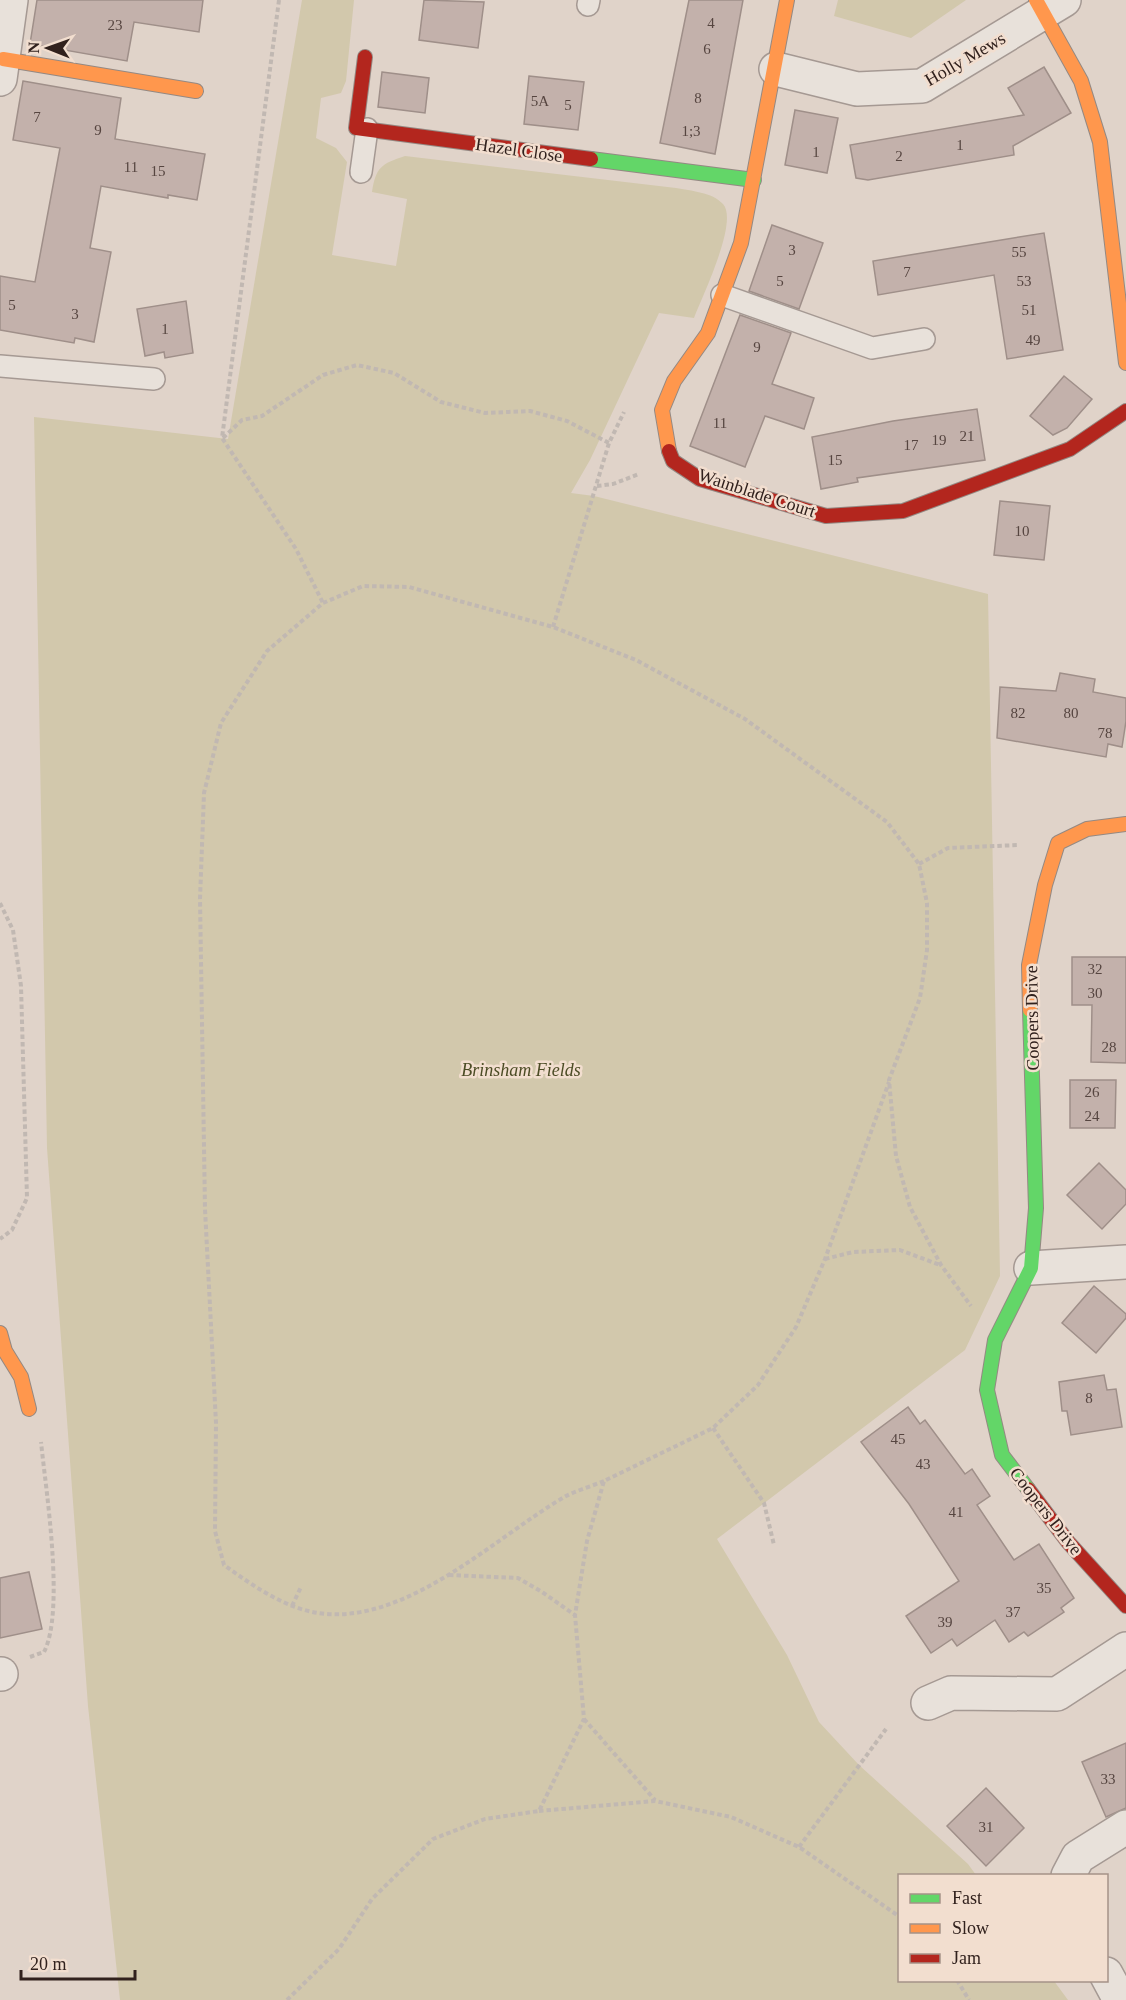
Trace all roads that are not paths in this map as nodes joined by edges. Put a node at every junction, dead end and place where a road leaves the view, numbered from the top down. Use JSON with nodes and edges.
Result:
{"nodes":[{"id":1,"x":11,"y":0,"type":"edge"},
{"id":2,"x":788,"y":0,"type":"edge"},
{"id":3,"x":1048,"y":4,"type":"edge"},
{"id":4,"x":364,"y":57,"type":"dead end"},
{"id":5,"x":2,"y":69,"type":"edge"},
{"id":6,"x":776,"y":69,"type":"junction"},
{"id":7,"x":196,"y":91,"type":"dead end"},
{"id":8,"x":367,"y":129,"type":"junction"},
{"id":9,"x":361,"y":172,"type":"dead end"},
{"id":10,"x":754,"y":180,"type":"junction"},
{"id":11,"x":1118,"y":205,"type":"edge"},
{"id":12,"x":722,"y":295,"type":"junction"},
{"id":13,"x":924,"y":339,"type":"dead end"},
{"id":14,"x":1126,"y":363,"type":"edge"},
{"id":15,"x":0,"y":366,"type":"edge"},
{"id":16,"x":154,"y":379,"type":"dead end"},
{"id":17,"x":1126,"y":411,"type":"edge"},
{"id":18,"x":1126,"y":824,"type":"edge"},
{"id":19,"x":1126,"y":1262,"type":"edge"},
{"id":20,"x":1031,"y":1268,"type":"junction"},
{"id":21,"x":2,"y":1345,"type":"edge"},
{"id":22,"x":29,"y":1409,"type":"road end"},
{"id":23,"x":1126,"y":1606,"type":"edge"},
{"id":24,"x":1126,"y":1649,"type":"edge"},
{"id":25,"x":928,"y":1703,"type":"dead end"},
{"id":26,"x":1126,"y":1827,"type":"edge"},
{"id":27,"x":1069,"y":1874,"type":"edge"},
{"id":28,"x":1108,"y":1976,"type":"edge"},
{"id":29,"x":1120,"y":2000,"type":"edge"}],
"edges":[{"from":1,"to":5,"type":"street"},
{"from":2,"to":6,"type":"street"},
{"from":3,"to":6,"type":"street","name":"Holly Mews"},
{"from":3,"to":11,"type":"street"},
{"from":4,"to":8,"type":"street"},
{"from":5,"to":7,"type":"street"},
{"from":6,"to":10,"type":"street"},
{"from":8,"to":9,"type":"lane"},
{"from":8,"to":10,"type":"street","name":"Hazel Close"},
{"from":10,"to":12,"type":"street"},
{"from":11,"to":14,"type":"street"},
{"from":12,"to":13,"type":"lane"},
{"from":12,"to":17,"type":"street","name":"Wainblade Court"},
{"from":15,"to":16,"type":"lane"},
{"from":18,"to":20,"type":"street","name":"Coopers Drive"},
{"from":19,"to":20,"type":"street"},
{"from":20,"to":23,"type":"street","name":"Coopers Drive"},
{"from":21,"to":22,"type":"street"},
{"from":24,"to":25,"type":"street"},
{"from":26,"to":27,"type":"street"},
{"from":28,"to":29,"type":"street"}]}
